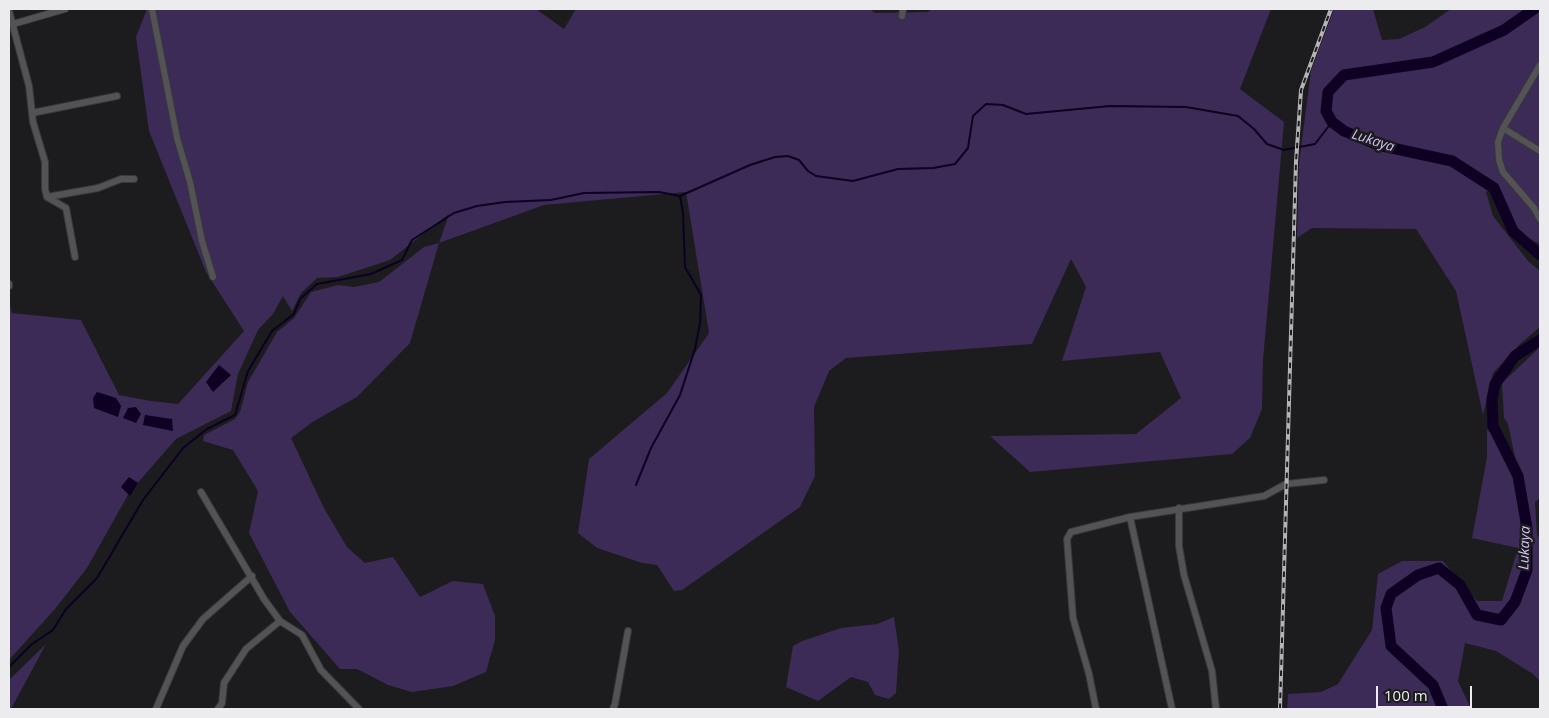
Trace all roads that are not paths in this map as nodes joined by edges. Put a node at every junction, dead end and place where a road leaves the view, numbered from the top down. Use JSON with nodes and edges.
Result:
{"nodes":[{"id":1,"x":65,"y":9,"type":"edge"},
{"id":2,"x":152,"y":9,"type":"edge"},
{"id":3,"x":903,"y":9,"type":"edge"},
{"id":4,"x":9,"y":11,"type":"edge"},
{"id":5,"x":902,"y":16,"type":"dead end"},
{"id":6,"x":13,"y":24,"type":"junction"},
{"id":7,"x":1540,"y":64,"type":"edge"},
{"id":8,"x":117,"y":96,"type":"dead end"},
{"id":9,"x":32,"y":113,"type":"junction"},
{"id":10,"x":1503,"y":128,"type":"junction"},
{"id":11,"x":1540,"y":151,"type":"edge"},
{"id":12,"x":134,"y":180,"type":"dead end"},
{"id":13,"x":47,"y":197,"type":"junction"},
{"id":14,"x":1540,"y":219,"type":"edge"},
{"id":15,"x":75,"y":257,"type":"dead end"},
{"id":16,"x":213,"y":278,"type":"dead end"},
{"id":17,"x":1324,"y":480,"type":"dead end"},
{"id":18,"x":201,"y":492,"type":"dead end"},
{"id":19,"x":1179,"y":508,"type":"junction"},
{"id":20,"x":1130,"y":517,"type":"junction"},
{"id":21,"x":252,"y":576,"type":"junction"},
{"id":22,"x":280,"y":621,"type":"junction"},
{"id":23,"x":628,"y":631,"type":"dead end"},
{"id":24,"x":156,"y":709,"type":"edge"},
{"id":25,"x":218,"y":709,"type":"edge"},
{"id":26,"x":359,"y":709,"type":"edge"},
{"id":27,"x":612,"y":709,"type":"edge"},
{"id":28,"x":1096,"y":709,"type":"edge"},
{"id":29,"x":1172,"y":709,"type":"edge"},
{"id":30,"x":1216,"y":709,"type":"edge"}],
"edges":[{"from":1,"to":6,"type":"street"},
{"from":2,"to":16,"type":"street"},
{"from":3,"to":5,"type":"street"},
{"from":4,"to":6,"type":"street"},
{"from":6,"to":9,"type":"street"},
{"from":7,"to":10,"type":"street"},
{"from":8,"to":9,"type":"street"},
{"from":9,"to":13,"type":"street"},
{"from":10,"to":11,"type":"street"},
{"from":10,"to":14,"type":"street"},
{"from":12,"to":13,"type":"street"},
{"from":13,"to":15,"type":"street"},
{"from":17,"to":19,"type":"street"},
{"from":18,"to":21,"type":"street"},
{"from":19,"to":20,"type":"street"},
{"from":19,"to":30,"type":"street"},
{"from":20,"to":28,"type":"street"},
{"from":20,"to":29,"type":"street"},
{"from":21,"to":22,"type":"street"},
{"from":21,"to":24,"type":"street"},
{"from":22,"to":25,"type":"street"},
{"from":22,"to":26,"type":"street"},
{"from":23,"to":27,"type":"street"}]}
